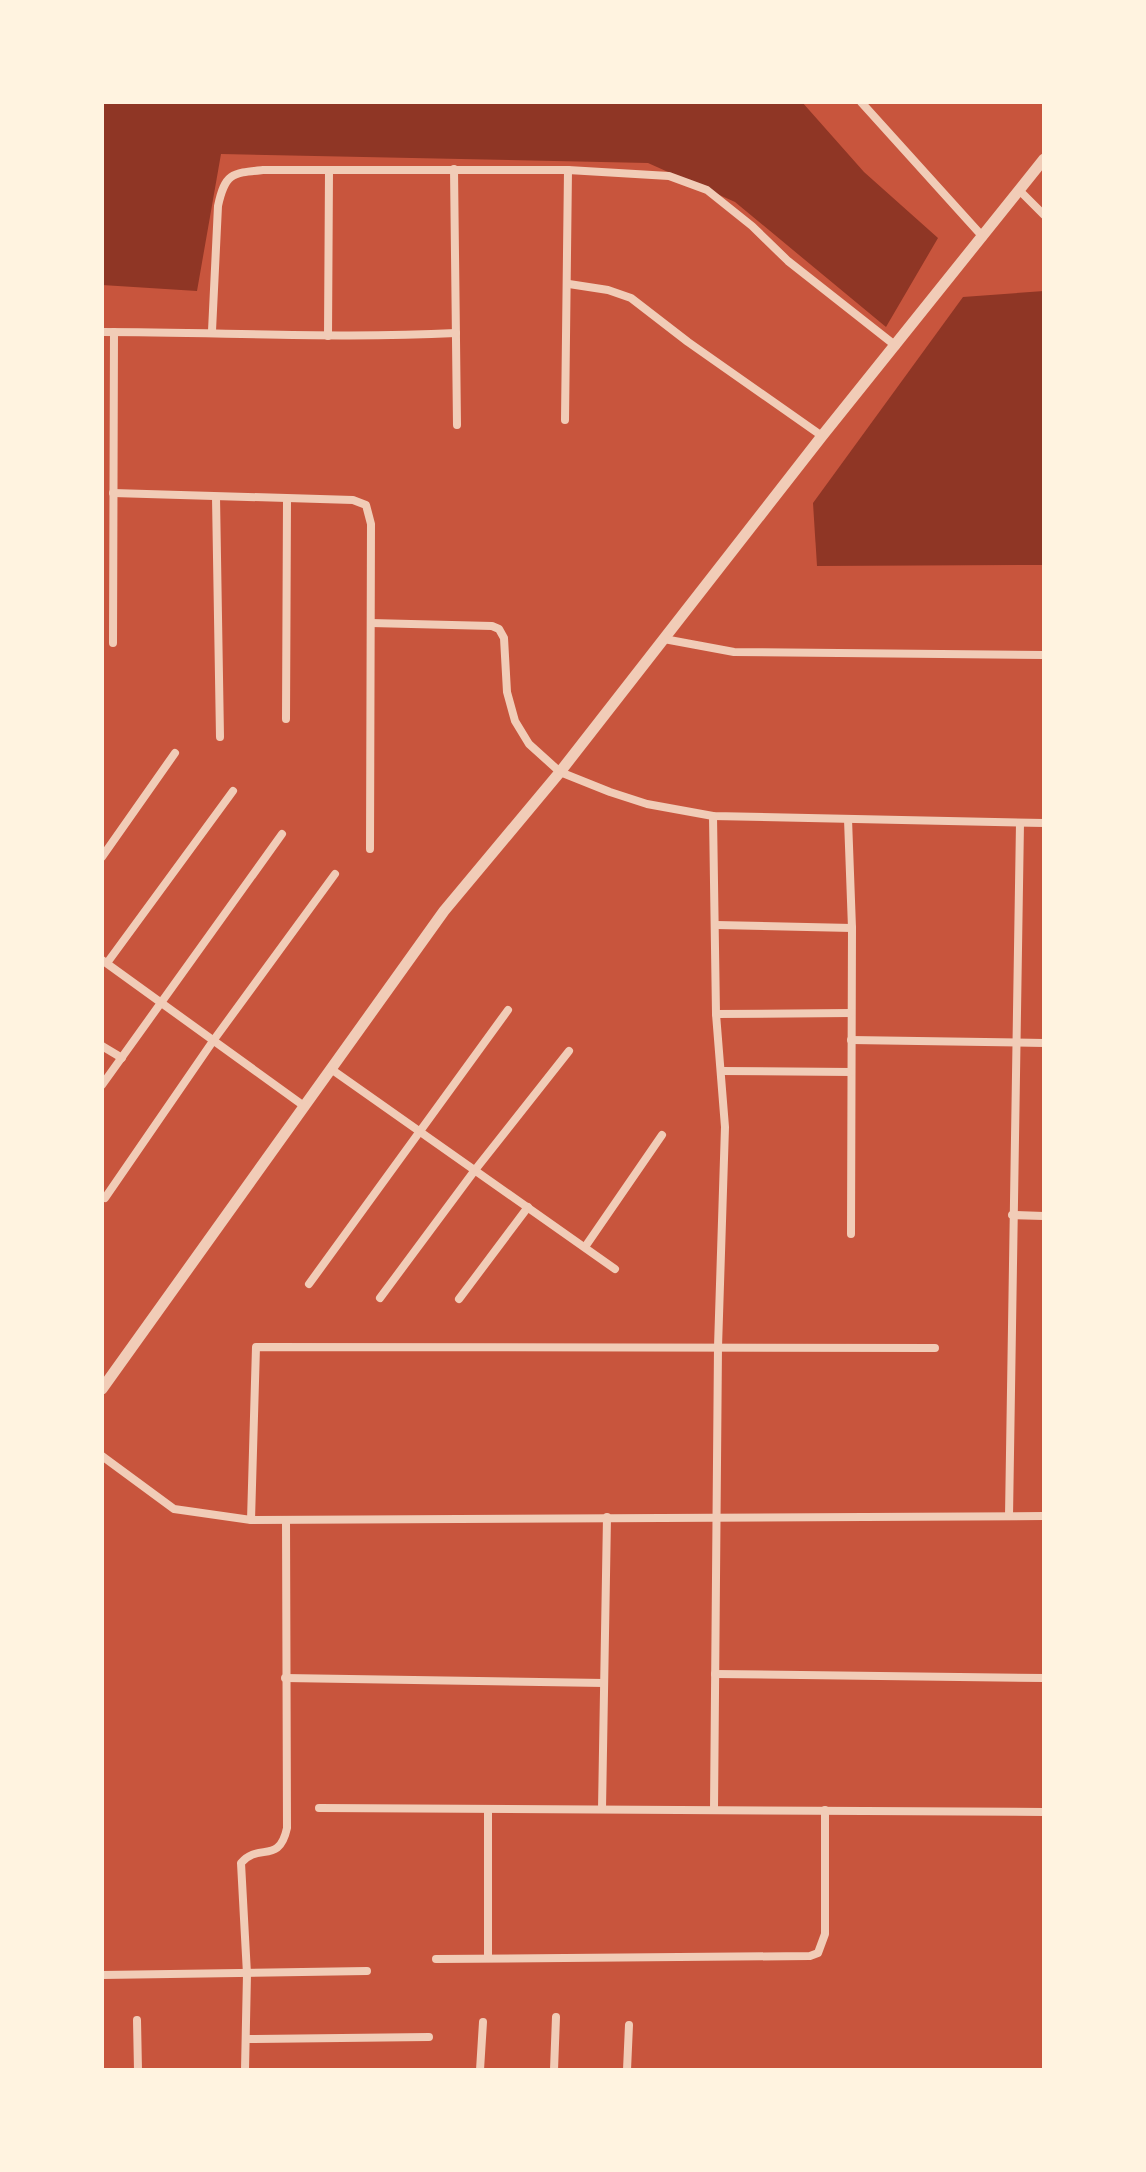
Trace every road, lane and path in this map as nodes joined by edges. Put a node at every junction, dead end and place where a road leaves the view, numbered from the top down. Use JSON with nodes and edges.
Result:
{"nodes":[{"id":1,"x":861,"y":102,"type":"edge"},
{"id":2,"x":1044,"y":159,"type":"edge"},
{"id":3,"x":454,"y":169,"type":"junction"},
{"id":4,"x":568,"y":170,"type":"junction"},
{"id":5,"x":329,"y":171,"type":"junction"},
{"id":6,"x":1020,"y":191,"type":"junction"},
{"id":7,"x":1044,"y":215,"type":"edge"},
{"id":8,"x":983,"y":237,"type":"junction"},
{"id":9,"x":569,"y":284,"type":"junction"},
{"id":10,"x":212,"y":331,"type":"junction"},
{"id":11,"x":102,"y":332,"type":"edge"},
{"id":12,"x":114,"y":332,"type":"junction"},
{"id":13,"x":456,"y":333,"type":"junction"},
{"id":14,"x":328,"y":336,"type":"junction"},
{"id":15,"x":896,"y":346,"type":"junction"},
{"id":16,"x":565,"y":420,"type":"dead end"},
{"id":17,"x":457,"y":425,"type":"dead end"},
{"id":18,"x":822,"y":436,"type":"junction"},
{"id":19,"x":113,"y":493,"type":"junction"},
{"id":20,"x":216,"y":497,"type":"junction"},
{"id":21,"x":287,"y":500,"type":"junction"},
{"id":22,"x":371,"y":623,"type":"junction"},
{"id":23,"x":664,"y":639,"type":"junction"},
{"id":24,"x":113,"y":643,"type":"dead end"},
{"id":25,"x":1044,"y":655,"type":"edge"},
{"id":26,"x":286,"y":719,"type":"dead end"},
{"id":27,"x":220,"y":737,"type":"dead end"},
{"id":28,"x":175,"y":753,"type":"dead end"},
{"id":29,"x":560,"y":772,"type":"junction"},
{"id":30,"x":233,"y":791,"type":"dead end"},
{"id":31,"x":713,"y":816,"type":"junction"},
{"id":32,"x":848,"y":819,"type":"junction"},
{"id":33,"x":1020,"y":823,"type":"junction"},
{"id":34,"x":1044,"y":823,"type":"edge"},
{"id":35,"x":282,"y":834,"type":"dead end"},
{"id":36,"x":370,"y":849,"type":"dead end"},
{"id":37,"x":102,"y":857,"type":"edge"},
{"id":38,"x":335,"y":874,"type":"dead end"},
{"id":39,"x":716,"y":925,"type":"junction"},
{"id":40,"x":852,"y":928,"type":"junction"},
{"id":41,"x":104,"y":962,"type":"edge"},
{"id":42,"x":160,"y":1003,"type":"junction"},
{"id":43,"x":508,"y":1010,"type":"dead end"},
{"id":44,"x":851,"y":1013,"type":"junction"},
{"id":45,"x":716,"y":1014,"type":"junction"},
{"id":46,"x":851,"y":1040,"type":"junction"},
{"id":47,"x":213,"y":1041,"type":"junction"},
{"id":48,"x":1016,"y":1043,"type":"junction"},
{"id":49,"x":1044,"y":1043,"type":"edge"},
{"id":50,"x":102,"y":1046,"type":"edge"},
{"id":51,"x":569,"y":1051,"type":"dead end"},
{"id":52,"x":122,"y":1058,"type":"junction"},
{"id":53,"x":331,"y":1069,"type":"junction"},
{"id":54,"x":721,"y":1071,"type":"junction"},
{"id":55,"x":851,"y":1072,"type":"junction"},
{"id":56,"x":102,"y":1085,"type":"edge"},
{"id":57,"x":304,"y":1106,"type":"junction"},
{"id":58,"x":421,"y":1132,"type":"junction"},
{"id":59,"x":662,"y":1135,"type":"dead end"},
{"id":60,"x":475,"y":1170,"type":"junction"},
{"id":61,"x":105,"y":1198,"type":"dead end"},
{"id":62,"x":528,"y":1207,"type":"junction"},
{"id":63,"x":1012,"y":1215,"type":"junction"},
{"id":64,"x":1044,"y":1216,"type":"edge"},
{"id":65,"x":851,"y":1234,"type":"dead end"},
{"id":66,"x":585,"y":1247,"type":"junction"},
{"id":67,"x":615,"y":1269,"type":"dead end"},
{"id":68,"x":309,"y":1284,"type":"dead end"},
{"id":69,"x":380,"y":1298,"type":"dead end"},
{"id":70,"x":459,"y":1299,"type":"dead end"},
{"id":71,"x":718,"y":1347,"type":"junction"},
{"id":72,"x":935,"y":1348,"type":"dead end"},
{"id":73,"x":102,"y":1389,"type":"edge"},
{"id":74,"x":102,"y":1456,"type":"edge"},
{"id":75,"x":1009,"y":1516,"type":"junction"},
{"id":76,"x":1044,"y":1516,"type":"edge"},
{"id":77,"x":607,"y":1517,"type":"junction"},
{"id":78,"x":716,"y":1517,"type":"junction"},
{"id":79,"x":251,"y":1520,"type":"junction"},
{"id":80,"x":286,"y":1520,"type":"junction"},
{"id":81,"x":715,"y":1674,"type":"junction"},
{"id":82,"x":285,"y":1678,"type":"junction"},
{"id":83,"x":1044,"y":1678,"type":"edge"},
{"id":84,"x":604,"y":1683,"type":"junction"},
{"id":85,"x":319,"y":1808,"type":"dead end"},
{"id":86,"x":488,"y":1809,"type":"junction"},
{"id":87,"x":602,"y":1809,"type":"junction"},
{"id":88,"x":714,"y":1809,"type":"junction"},
{"id":89,"x":825,"y":1810,"type":"junction"},
{"id":90,"x":1044,"y":1812,"type":"edge"},
{"id":91,"x":488,"y":1956,"type":"junction"},
{"id":92,"x":436,"y":1959,"type":"dead end"},
{"id":93,"x":367,"y":1971,"type":"dead end"},
{"id":94,"x":247,"y":1974,"type":"junction"},
{"id":95,"x":102,"y":1975,"type":"edge"},
{"id":96,"x":556,"y":2017,"type":"dead end"},
{"id":97,"x":137,"y":2020,"type":"dead end"},
{"id":98,"x":483,"y":2022,"type":"dead end"},
{"id":99,"x":629,"y":2025,"type":"dead end"},
{"id":100,"x":429,"y":2037,"type":"dead end"},
{"id":101,"x":246,"y":2039,"type":"junction"},
{"id":102,"x":138,"y":2070,"type":"edge"},
{"id":103,"x":245,"y":2070,"type":"edge"},
{"id":104,"x":480,"y":2070,"type":"edge"},
{"id":105,"x":554,"y":2070,"type":"edge"},
{"id":106,"x":627,"y":2070,"type":"edge"}],
"edges":[{"from":1,"to":8,"type":"street"},
{"from":2,"to":6,"type":"street"},
{"from":3,"to":4,"type":"street"},
{"from":3,"to":5,"type":"street"},
{"from":3,"to":13,"type":"street"},
{"from":4,"to":9,"type":"street"},
{"from":4,"to":15,"type":"street"},
{"from":5,"to":10,"type":"street"},
{"from":5,"to":14,"type":"street"},
{"from":6,"to":7,"type":"street"},
{"from":6,"to":8,"type":"street"},
{"from":8,"to":15,"type":"street"},
{"from":9,"to":16,"type":"street"},
{"from":9,"to":18,"type":"street"},
{"from":10,"to":12,"type":"street"},
{"from":10,"to":14,"type":"street"},
{"from":11,"to":12,"type":"street"},
{"from":12,"to":19,"type":"street"},
{"from":13,"to":14,"type":"street"},
{"from":13,"to":17,"type":"street"},
{"from":15,"to":18,"type":"street"},
{"from":18,"to":23,"type":"street"},
{"from":19,"to":20,"type":"street"},
{"from":19,"to":24,"type":"street"},
{"from":20,"to":21,"type":"street"},
{"from":20,"to":27,"type":"street"},
{"from":21,"to":22,"type":"street"},
{"from":21,"to":26,"type":"street"},
{"from":22,"to":29,"type":"street"},
{"from":22,"to":36,"type":"street"},
{"from":23,"to":25,"type":"street"},
{"from":23,"to":29,"type":"street"},
{"from":28,"to":37,"type":"street"},
{"from":29,"to":31,"type":"street"},
{"from":29,"to":53,"type":"street"},
{"from":30,"to":41,"type":"street"},
{"from":31,"to":32,"type":"street"},
{"from":31,"to":39,"type":"street"},
{"from":32,"to":33,"type":"street"},
{"from":32,"to":40,"type":"street"},
{"from":33,"to":34,"type":"street"},
{"from":33,"to":48,"type":"street"},
{"from":35,"to":42,"type":"street"},
{"from":38,"to":47,"type":"street"},
{"from":39,"to":40,"type":"street"},
{"from":39,"to":45,"type":"street"},
{"from":40,"to":44,"type":"street"},
{"from":41,"to":42,"type":"street"},
{"from":42,"to":47,"type":"street"},
{"from":42,"to":52,"type":"street"},
{"from":43,"to":58,"type":"street"},
{"from":44,"to":45,"type":"street"},
{"from":44,"to":46,"type":"street"},
{"from":45,"to":54,"type":"street"},
{"from":46,"to":48,"type":"street"},
{"from":46,"to":55,"type":"street"},
{"from":47,"to":57,"type":"street"},
{"from":47,"to":61,"type":"street"},
{"from":48,"to":49,"type":"street"},
{"from":48,"to":63,"type":"street"},
{"from":50,"to":52,"type":"street"},
{"from":51,"to":60,"type":"street"},
{"from":52,"to":56,"type":"street"},
{"from":53,"to":57,"type":"street"},
{"from":53,"to":58,"type":"street"},
{"from":54,"to":55,"type":"street"},
{"from":54,"to":71,"type":"street"},
{"from":55,"to":65,"type":"street"},
{"from":57,"to":73,"type":"street"},
{"from":58,"to":60,"type":"street"},
{"from":58,"to":68,"type":"street"},
{"from":59,"to":66,"type":"street"},
{"from":60,"to":62,"type":"street"},
{"from":60,"to":69,"type":"street"},
{"from":62,"to":66,"type":"street"},
{"from":62,"to":70,"type":"street"},
{"from":63,"to":64,"type":"street"},
{"from":63,"to":75,"type":"street"},
{"from":66,"to":67,"type":"street"},
{"from":71,"to":72,"type":"street"},
{"from":71,"to":78,"type":"street"},
{"from":71,"to":79,"type":"street"},
{"from":74,"to":79,"type":"street"},
{"from":75,"to":76,"type":"street"},
{"from":75,"to":78,"type":"street"},
{"from":77,"to":78,"type":"street"},
{"from":77,"to":80,"type":"street"},
{"from":77,"to":84,"type":"street"},
{"from":78,"to":81,"type":"street"},
{"from":79,"to":80,"type":"street"},
{"from":80,"to":82,"type":"street"},
{"from":81,"to":83,"type":"street"},
{"from":81,"to":88,"type":"street"},
{"from":82,"to":84,"type":"street"},
{"from":82,"to":94,"type":"street"},
{"from":84,"to":87,"type":"street"},
{"from":85,"to":86,"type":"street"},
{"from":86,"to":87,"type":"street"},
{"from":86,"to":91,"type":"street"},
{"from":87,"to":88,"type":"street"},
{"from":88,"to":89,"type":"street"},
{"from":89,"to":90,"type":"street"},
{"from":89,"to":91,"type":"street"},
{"from":91,"to":92,"type":"street"},
{"from":93,"to":94,"type":"street"},
{"from":94,"to":95,"type":"street"},
{"from":94,"to":101,"type":"street"},
{"from":96,"to":105,"type":"street"},
{"from":97,"to":102,"type":"street"},
{"from":98,"to":104,"type":"street"},
{"from":99,"to":106,"type":"street"},
{"from":100,"to":101,"type":"street"},
{"from":101,"to":103,"type":"street"}]}
